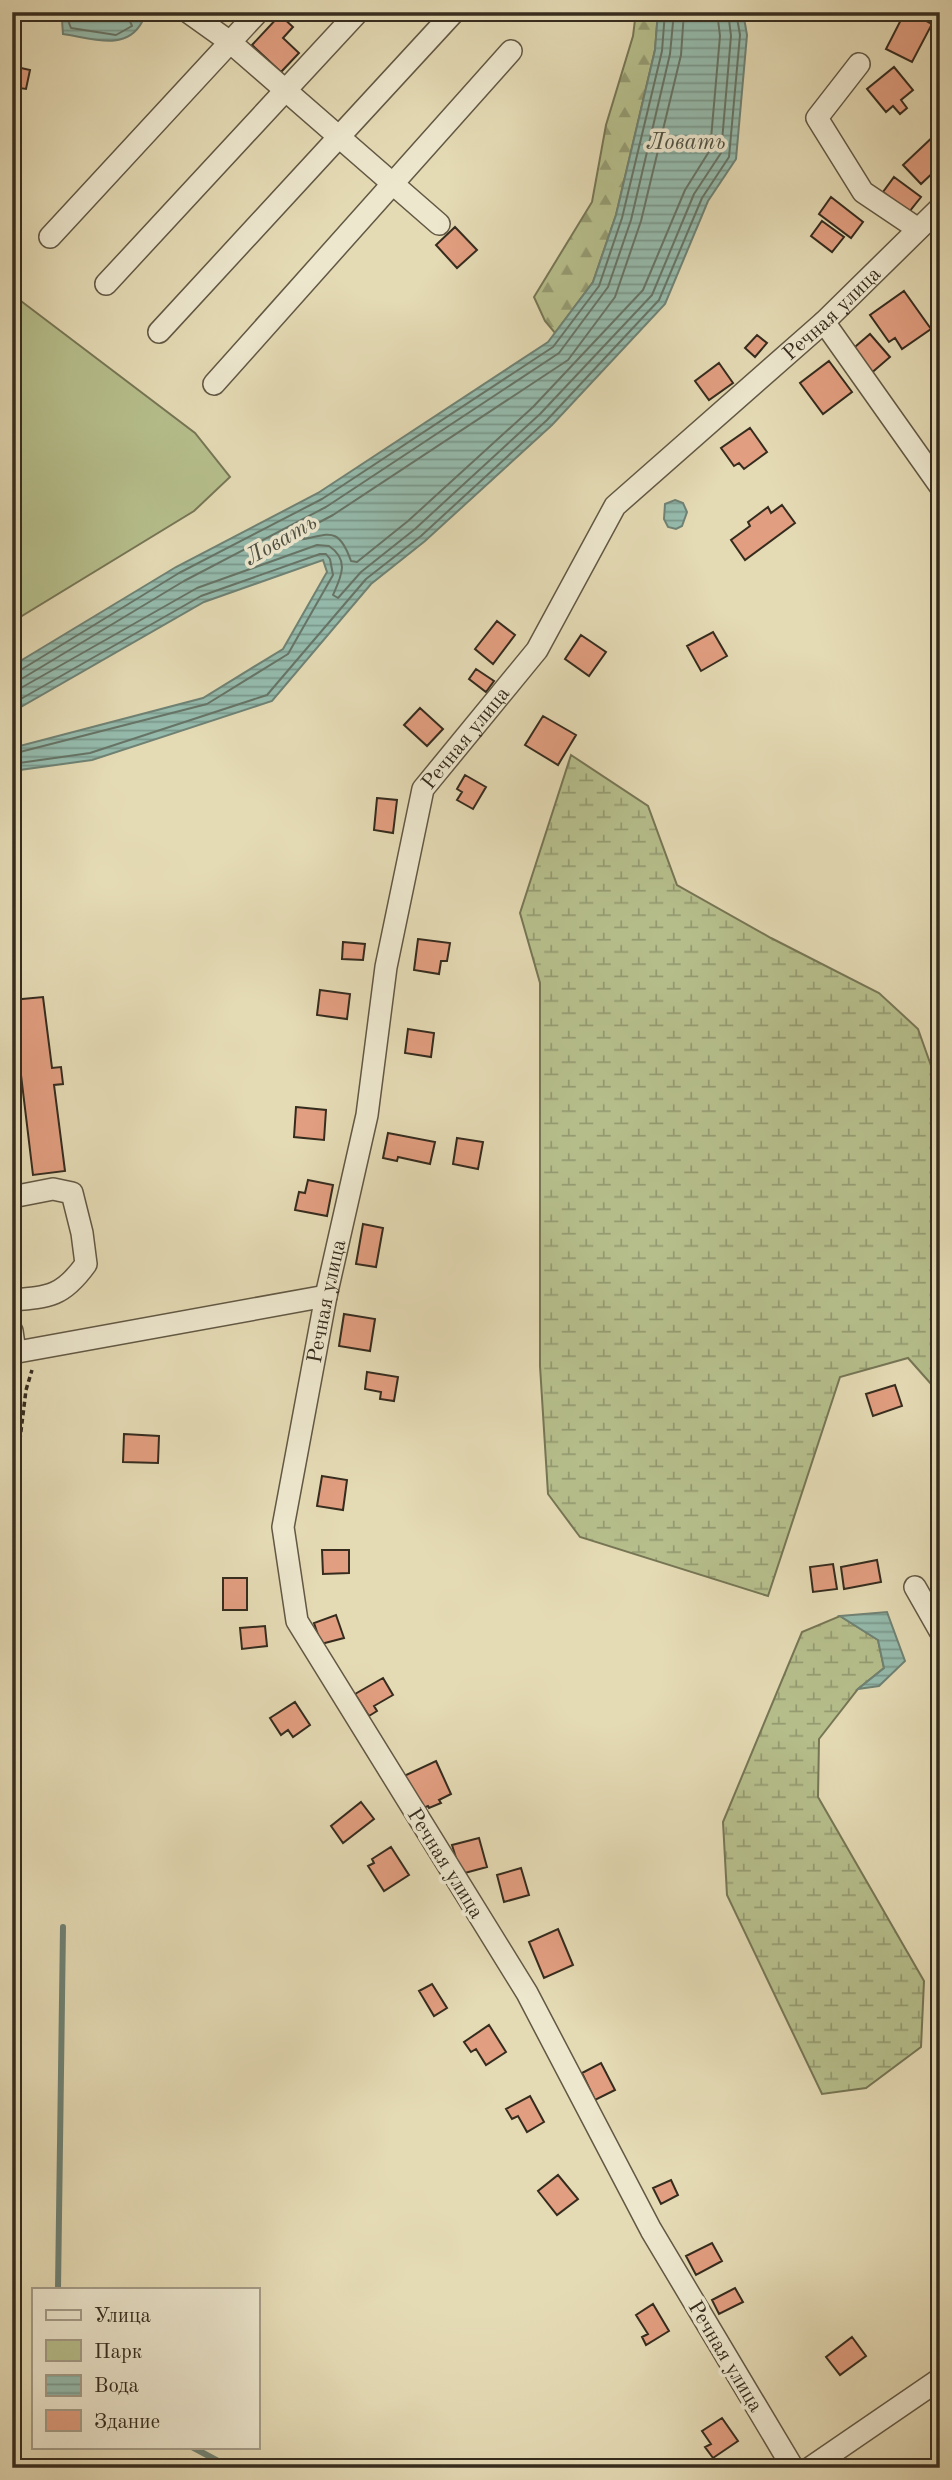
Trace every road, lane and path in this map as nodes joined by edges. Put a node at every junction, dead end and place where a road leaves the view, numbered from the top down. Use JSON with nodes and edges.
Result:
{"nodes":[{"id":1,"x":188,"y":12,"type":"edge"},
{"id":2,"x":258,"y":12,"type":"edge"},
{"id":3,"x":358,"y":12,"type":"edge"},
{"id":4,"x":454,"y":12,"type":"edge"},
{"id":5,"x":230,"y":42,"type":"junction"},
{"id":6,"x":511,"y":51,"type":"dead end"},
{"id":7,"x":859,"y":64,"type":"dead end"},
{"id":8,"x":286,"y":90,"type":"junction"},
{"id":9,"x":339,"y":136,"type":"junction"},
{"id":10,"x":393,"y":183,"type":"junction"},
{"id":11,"x":940,"y":208,"type":"edge"},
{"id":12,"x":439,"y":224,"type":"dead end"},
{"id":13,"x":918,"y":229,"type":"junction"},
{"id":14,"x":50,"y":237,"type":"dead end"},
{"id":15,"x":106,"y":284,"type":"dead end"},
{"id":16,"x":824,"y":322,"type":"junction"},
{"id":17,"x":159,"y":332,"type":"dead end"},
{"id":18,"x":214,"y":384,"type":"dead end"},
{"id":19,"x":940,"y":486,"type":"edge"},
{"id":20,"x":12,"y":1197,"type":"edge"},
{"id":21,"x":326,"y":1296,"type":"junction"},
{"id":22,"x":12,"y":1300,"type":"edge"},
{"id":23,"x":13,"y":1345,"type":"edge"},
{"id":24,"x":38,"y":1348,"type":"junction"},
{"id":25,"x":12,"y":1482,"type":"edge"},
{"id":26,"x":915,"y":1587,"type":"dead end"},
{"id":27,"x":940,"y":1631,"type":"edge"},
{"id":28,"x":940,"y":2379,"type":"edge"},
{"id":29,"x":793,"y":2468,"type":"edge"},
{"id":30,"x":810,"y":2468,"type":"edge"}],
"edges":[{"from":1,"to":5,"type":"street"},
{"from":2,"to":5,"type":"street"},
{"from":3,"to":8,"type":"street"},
{"from":4,"to":9,"type":"street"},
{"from":5,"to":8,"type":"street"},
{"from":5,"to":14,"type":"street"},
{"from":6,"to":10,"type":"street"},
{"from":7,"to":13,"type":"street"},
{"from":8,"to":9,"type":"street"},
{"from":8,"to":15,"type":"street"},
{"from":9,"to":10,"type":"street"},
{"from":9,"to":17,"type":"street"},
{"from":10,"to":12,"type":"street"},
{"from":10,"to":18,"type":"street"},
{"from":11,"to":13,"type":"street","name":"Речная улица"},
{"from":13,"to":16,"type":"street","name":"Речная улица"},
{"from":16,"to":19,"type":"street"},
{"from":16,"to":21,"type":"street","name":"Речная улица"},
{"from":20,"to":22,"type":"street"},
{"from":21,"to":24,"type":"street"},
{"from":21,"to":29,"type":"street","name":"Речная улица"},
{"from":23,"to":24,"type":"street"},
{"from":24,"to":25,"type":"path"},
{"from":26,"to":27,"type":"street"},
{"from":28,"to":30,"type":"street"}]}
